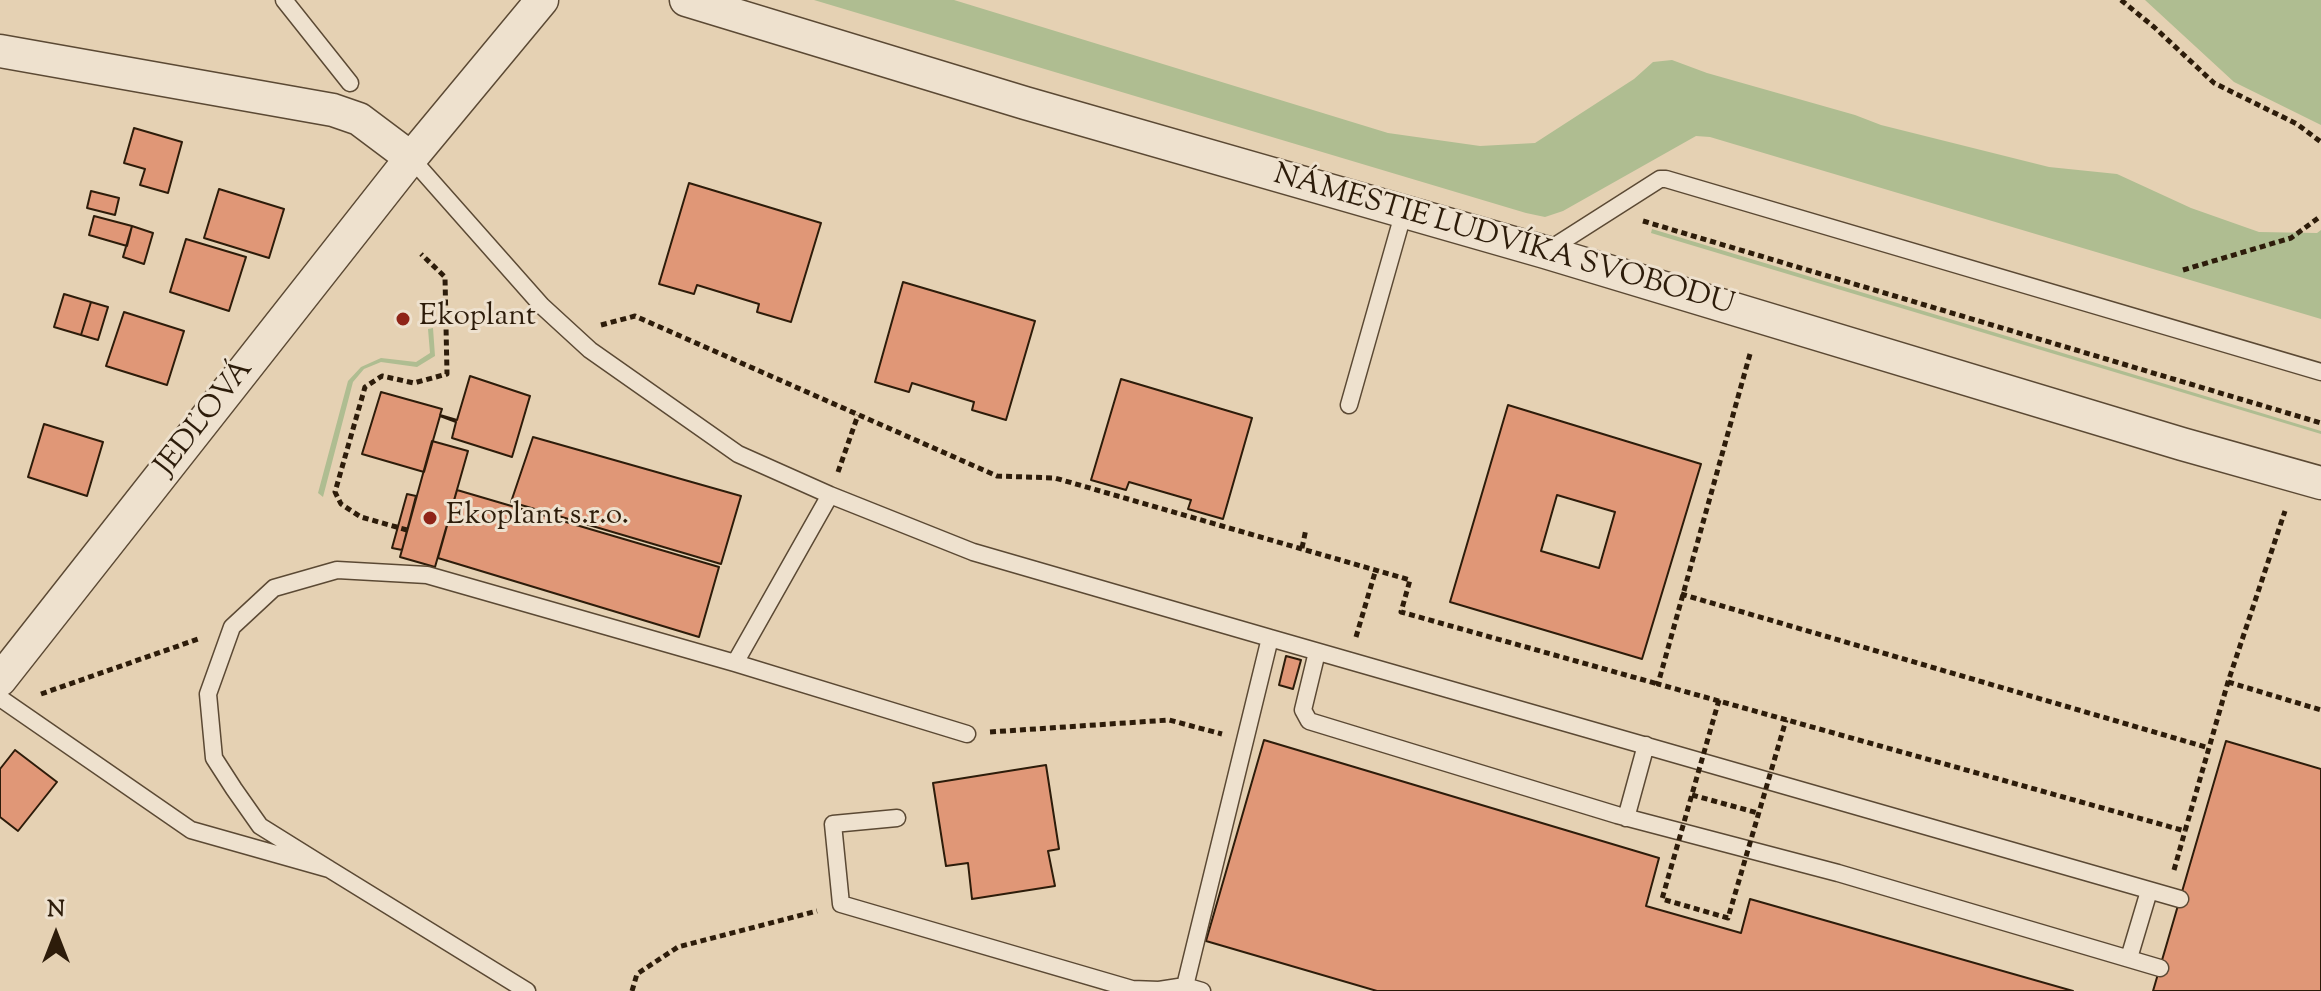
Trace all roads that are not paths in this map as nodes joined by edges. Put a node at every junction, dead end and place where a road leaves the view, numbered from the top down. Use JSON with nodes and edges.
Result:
{"nodes":[{"id":1,"x":284,"y":0,"type":"edge"},
{"id":2,"x":542,"y":0,"type":"edge"},
{"id":3,"x":686,"y":0,"type":"edge"},
{"id":4,"x":0,"y":51,"type":"edge"},
{"id":5,"x":350,"y":83,"type":"dead end"},
{"id":6,"x":411,"y":158,"type":"junction"},
{"id":7,"x":1404,"y":211,"type":"junction"},
{"id":8,"x":1545,"y":252,"type":"junction"},
{"id":9,"x":2321,"y":372,"type":"edge"},
{"id":10,"x":1349,"y":405,"type":"dead end"},
{"id":11,"x":2321,"y":483,"type":"edge"},
{"id":12,"x":830,"y":495,"type":"junction"},
{"id":13,"x":1270,"y":638,"type":"junction"},
{"id":14,"x":1317,"y":652,"type":"junction"},
{"id":15,"x":735,"y":663,"type":"junction"},
{"id":16,"x":13,"y":686,"type":"edge"},
{"id":17,"x":0,"y":698,"type":"edge"},
{"id":18,"x":967,"y":734,"type":"road end"},
{"id":19,"x":1646,"y":745,"type":"junction"},
{"id":20,"x":897,"y":818,"type":"dead end"},
{"id":21,"x":1626,"y":818,"type":"junction"},
{"id":22,"x":329,"y":869,"type":"junction"},
{"id":23,"x":2149,"y":891,"type":"junction"},
{"id":24,"x":2180,"y":899,"type":"dead end"},
{"id":25,"x":2129,"y":958,"type":"junction"},
{"id":26,"x":2160,"y":968,"type":"dead end"},
{"id":27,"x":1185,"y":986,"type":"junction"},
{"id":28,"x":1159,"y":990,"type":"edge"},
{"id":29,"x":527,"y":991,"type":"edge"},
{"id":30,"x":1202,"y":991,"type":"edge"}],
"edges":[{"from":1,"to":5,"type":"lane"},
{"from":2,"to":6,"type":"street","name":"JEDĽOVÁ"},
{"from":3,"to":7,"type":"street","name":"NÁMESTIE LUDVÍKA SVOBODU"},
{"from":4,"to":6,"type":"street"},
{"from":6,"to":12,"type":"lane"},
{"from":6,"to":16,"type":"street","name":"JEDĽOVÁ"},
{"from":7,"to":8,"type":"street","name":"NÁMESTIE LUDVÍKA SVOBODU"},
{"from":7,"to":10,"type":"lane"},
{"from":8,"to":9,"type":"lane"},
{"from":8,"to":11,"type":"street","name":"NÁMESTIE LUDVÍKA SVOBODU"},
{"from":12,"to":13,"type":"lane"},
{"from":12,"to":15,"type":"lane"},
{"from":13,"to":14,"type":"lane"},
{"from":13,"to":27,"type":"lane"},
{"from":14,"to":19,"type":"lane"},
{"from":14,"to":21,"type":"lane"},
{"from":15,"to":18,"type":"lane"},
{"from":15,"to":22,"type":"lane"},
{"from":17,"to":22,"type":"lane"},
{"from":19,"to":21,"type":"lane"},
{"from":19,"to":23,"type":"lane"},
{"from":20,"to":28,"type":"lane"},
{"from":21,"to":25,"type":"lane"},
{"from":22,"to":29,"type":"lane"},
{"from":23,"to":24,"type":"lane"},
{"from":23,"to":25,"type":"lane"},
{"from":25,"to":26,"type":"lane"},
{"from":27,"to":28,"type":"lane"},
{"from":27,"to":30,"type":"lane"}]}
